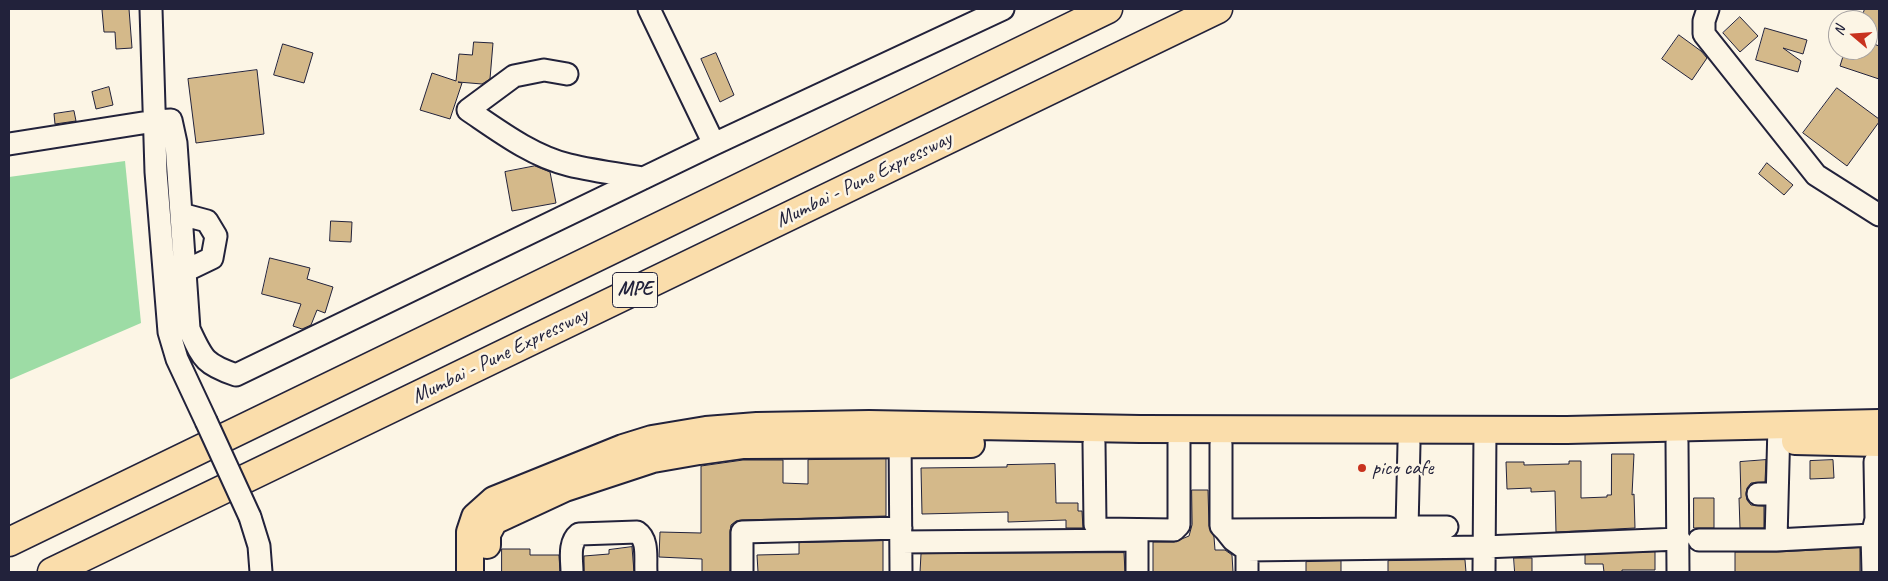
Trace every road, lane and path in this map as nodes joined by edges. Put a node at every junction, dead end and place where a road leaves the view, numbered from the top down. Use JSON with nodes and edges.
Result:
{"nodes":[{"id":1,"x":151,"y":9,"type":"edge"},
{"id":2,"x":649,"y":9,"type":"edge"},
{"id":3,"x":1003,"y":9,"type":"edge"},
{"id":4,"x":1108,"y":9,"type":"edge"},
{"id":5,"x":1218,"y":9,"type":"edge"},
{"id":6,"x":1708,"y":9,"type":"edge"},
{"id":7,"x":567,"y":74,"type":"dead end"},
{"id":8,"x":155,"y":121,"type":"junction"},
{"id":9,"x":9,"y":144,"type":"edge"},
{"id":10,"x":714,"y":144,"type":"junction"},
{"id":11,"x":644,"y":178,"type":"junction"},
{"id":12,"x":181,"y":214,"type":"junction"},
{"id":13,"x":1879,"y":215,"type":"edge"},
{"id":14,"x":185,"y":271,"type":"junction"},
{"id":15,"x":1879,"y":423,"type":"edge"},
{"id":16,"x":1779,"y":433,"type":"junction"},
{"id":17,"x":900,"y":434,"type":"junction"},
{"id":18,"x":1485,"y":437,"type":"junction"},
{"id":19,"x":1677,"y":442,"type":"junction"},
{"id":20,"x":1094,"y":443,"type":"junction"},
{"id":21,"x":1179,"y":443,"type":"junction"},
{"id":22,"x":1879,"y":443,"type":"edge"},
{"id":23,"x":1221,"y":444,"type":"junction"},
{"id":24,"x":1409,"y":444,"type":"junction"},
{"id":25,"x":1879,"y":460,"type":"edge"},
{"id":26,"x":1875,"y":523,"type":"edge"},
{"id":27,"x":1447,"y":526,"type":"dead end"},
{"id":28,"x":1225,"y":530,"type":"junction"},
{"id":29,"x":901,"y":535,"type":"junction"},
{"id":30,"x":1408,"y":539,"type":"junction"},
{"id":31,"x":1689,"y":540,"type":"junction"},
{"id":32,"x":1776,"y":540,"type":"junction"},
{"id":33,"x":9,"y":542,"type":"edge"},
{"id":34,"x":1484,"y":547,"type":"junction"},
{"id":35,"x":1247,"y":550,"type":"junction"},
{"id":36,"x":52,"y":572,"type":"edge"},
{"id":37,"x":261,"y":572,"type":"edge"},
{"id":38,"x":470,"y":572,"type":"edge"},
{"id":39,"x":487,"y":572,"type":"edge"},
{"id":40,"x":572,"y":572,"type":"edge"},
{"id":41,"x":646,"y":572,"type":"edge"},
{"id":42,"x":742,"y":572,"type":"edge"},
{"id":43,"x":901,"y":572,"type":"edge"},
{"id":44,"x":1137,"y":572,"type":"edge"},
{"id":45,"x":1247,"y":572,"type":"edge"},
{"id":46,"x":1484,"y":572,"type":"edge"},
{"id":47,"x":1678,"y":572,"type":"edge"},
{"id":48,"x":1873,"y":572,"type":"edge"}],
"edges":[{"from":1,"to":8,"type":"street"},
{"from":2,"to":10,"type":"street"},
{"from":3,"to":10,"type":"street"},
{"from":4,"to":33,"type":"highway","number":"MPE"},
{"from":5,"to":36,"type":"highway","name":"Mumbai - Pune Expressway","number":"MPE"},
{"from":6,"to":13,"type":"street"},
{"from":7,"to":11,"type":"street"},
{"from":8,"to":9,"type":"street"},
{"from":8,"to":12,"type":"street"},
{"from":8,"to":37,"type":"street","bridge":true},
{"from":10,"to":11,"type":"street"},
{"from":11,"to":14,"type":"street"},
{"from":12,"to":14,"type":"street"},
{"from":12,"to":14,"type":"street"},
{"from":15,"to":16,"type":"main road"},
{"from":16,"to":18,"type":"main road"},
{"from":16,"to":19,"type":"main road"},
{"from":16,"to":22,"type":"main road"},
{"from":16,"to":32,"type":"street"},
{"from":17,"to":18,"type":"main road"},
{"from":17,"to":20,"type":"main road"},
{"from":17,"to":29,"type":"street"},
{"from":17,"to":38,"type":"main road"},
{"from":17,"to":39,"type":"main road"},
{"from":18,"to":19,"type":"main road"},
{"from":18,"to":24,"type":"main road"},
{"from":18,"to":34,"type":"street"},
{"from":19,"to":31,"type":"street"},
{"from":20,"to":21,"type":"main road"},
{"from":20,"to":21,"type":"street"},
{"from":21,"to":23,"type":"main road"},
{"from":23,"to":24,"type":"main road"},
{"from":23,"to":28,"type":"street"},
{"from":24,"to":30,"type":"street"},
{"from":25,"to":26,"type":"street"},
{"from":26,"to":32,"type":"street"},
{"from":26,"to":48,"type":"street"},
{"from":27,"to":30,"type":"street"},
{"from":28,"to":30,"type":"street"},
{"from":28,"to":35,"type":"street"},
{"from":29,"to":42,"type":"street"},
{"from":29,"to":43,"type":"street"},
{"from":29,"to":44,"type":"street"},
{"from":30,"to":34,"type":"street"},
{"from":30,"to":35,"type":"street"},
{"from":31,"to":32,"type":"street"},
{"from":31,"to":34,"type":"street"},
{"from":31,"to":47,"type":"street"},
{"from":34,"to":46,"type":"street"},
{"from":35,"to":45,"type":"street"},
{"from":40,"to":41,"type":"street"}]}
